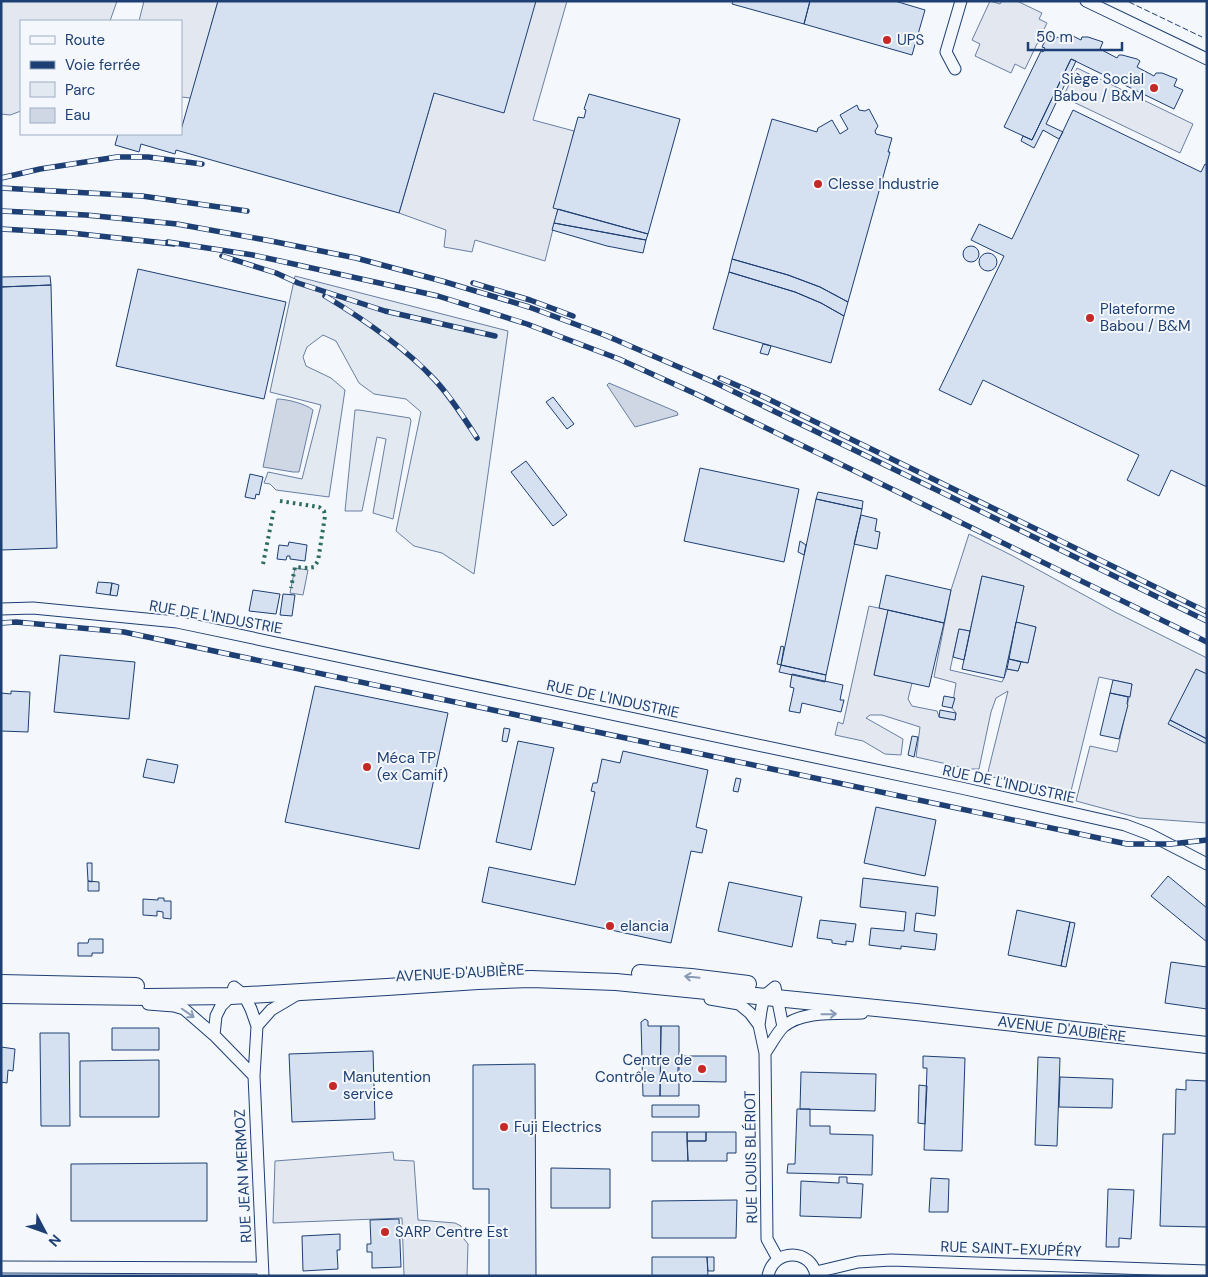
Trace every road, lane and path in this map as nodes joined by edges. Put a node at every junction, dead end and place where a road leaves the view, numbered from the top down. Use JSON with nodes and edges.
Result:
{"nodes":[{"id":1,"x":961,"y":1,"type":"edge"},
{"id":2,"x":1086,"y":1,"type":"edge"},
{"id":3,"x":1207,"y":59,"type":"edge"},
{"id":4,"x":955,"y":69,"type":"dead end"},
{"id":5,"x":1,"y":609,"type":"edge"},
{"id":6,"x":1207,"y":864,"type":"edge"},
{"id":7,"x":616,"y":982,"type":"junction"},
{"id":8,"x":1,"y":983,"type":"edge"},
{"id":9,"x":236,"y":993,"type":"junction"},
{"id":10,"x":300,"y":993,"type":"junction"},
{"id":11,"x":772,"y":994,"type":"junction"},
{"id":12,"x":1,"y":995,"type":"edge"},
{"id":13,"x":73,"y":996,"type":"junction"},
{"id":14,"x":916,"y":1012,"type":"junction"},
{"id":15,"x":759,"y":1025,"type":"junction"},
{"id":16,"x":257,"y":1026,"type":"junction"},
{"id":17,"x":783,"y":1027,"type":"junction"},
{"id":18,"x":214,"y":1035,"type":"junction"},
{"id":19,"x":1207,"y":1046,"type":"edge"},
{"id":20,"x":765,"y":1053,"type":"junction"},
{"id":21,"x":254,"y":1076,"type":"junction"},
{"id":22,"x":778,"y":1259,"type":"junction"},
{"id":23,"x":1,"y":1267,"type":"edge"},
{"id":24,"x":129,"y":1271,"type":"edge"},
{"id":25,"x":1207,"y":1271,"type":"edge"},
{"id":26,"x":262,"y":1272,"type":"edge"},
{"id":27,"x":816,"y":1274,"type":"edge"},
{"id":28,"x":768,"y":1276,"type":"edge"}],
"edges":[{"from":1,"to":4,"type":"street"},
{"from":2,"to":3,"type":"street"},
{"from":5,"to":6,"type":"street","name":"RUE DE L'INDUSTRIE"},
{"from":7,"to":10,"type":"main road","name":"AVENUE D'AUBIÈRE"},
{"from":7,"to":11,"type":"main road","name":"AVENUE D'AUBIÈRE"},
{"from":7,"to":15,"type":"street","name":"AVENUE D'AUBIÈRE"},
{"from":8,"to":9,"type":"main road","name":"AVENUE D'AUBIÈRE"},
{"from":9,"to":10,"type":"main road","name":"AVENUE D'AUBIÈRE"},
{"from":11,"to":9,"type":"main road","name":"AVENUE D'AUBIÈRE","one_way":true},
{"from":9,"to":13,"type":"main road","name":"AVENUE D'AUBIÈRE"},
{"from":9,"to":16,"type":"street","name":"RUE JEAN MERMOZ"},
{"from":9,"to":18,"type":"street"},
{"from":10,"to":16,"type":"street"},
{"from":11,"to":14,"type":"main road","name":"AVENUE D'AUBIÈRE"},
{"from":11,"to":15,"type":"street"},
{"from":11,"to":17,"type":"street"},
{"from":12,"to":13,"type":"main road","name":"AVENUE D'AUBIÈRE"},
{"from":13,"to":18,"type":"street","one_way":true},
{"from":17,"to":14,"type":"street","name":"AVENUE D'AUBIÈRE","one_way":true},
{"from":14,"to":19,"type":"main road","name":"AVENUE D'AUBIÈRE"},
{"from":15,"to":20,"type":"street"},
{"from":16,"to":21,"type":"street","name":"RUE JEAN MERMOZ"},
{"from":17,"to":20,"type":"street"},
{"from":18,"to":21,"type":"street"},
{"from":20,"to":22,"type":"street","name":"RUE LOUIS BLÉRIOT"},
{"from":21,"to":26,"type":"street","name":"RUE JEAN MERMOZ"},
{"from":22,"to":27,"type":"street"},
{"from":22,"to":28,"type":"street"},
{"from":23,"to":24,"type":"street"},
{"from":24,"to":26,"type":"street"},
{"from":25,"to":27,"type":"street","name":"RUE SAINT-EXUPÉRY"}]}
